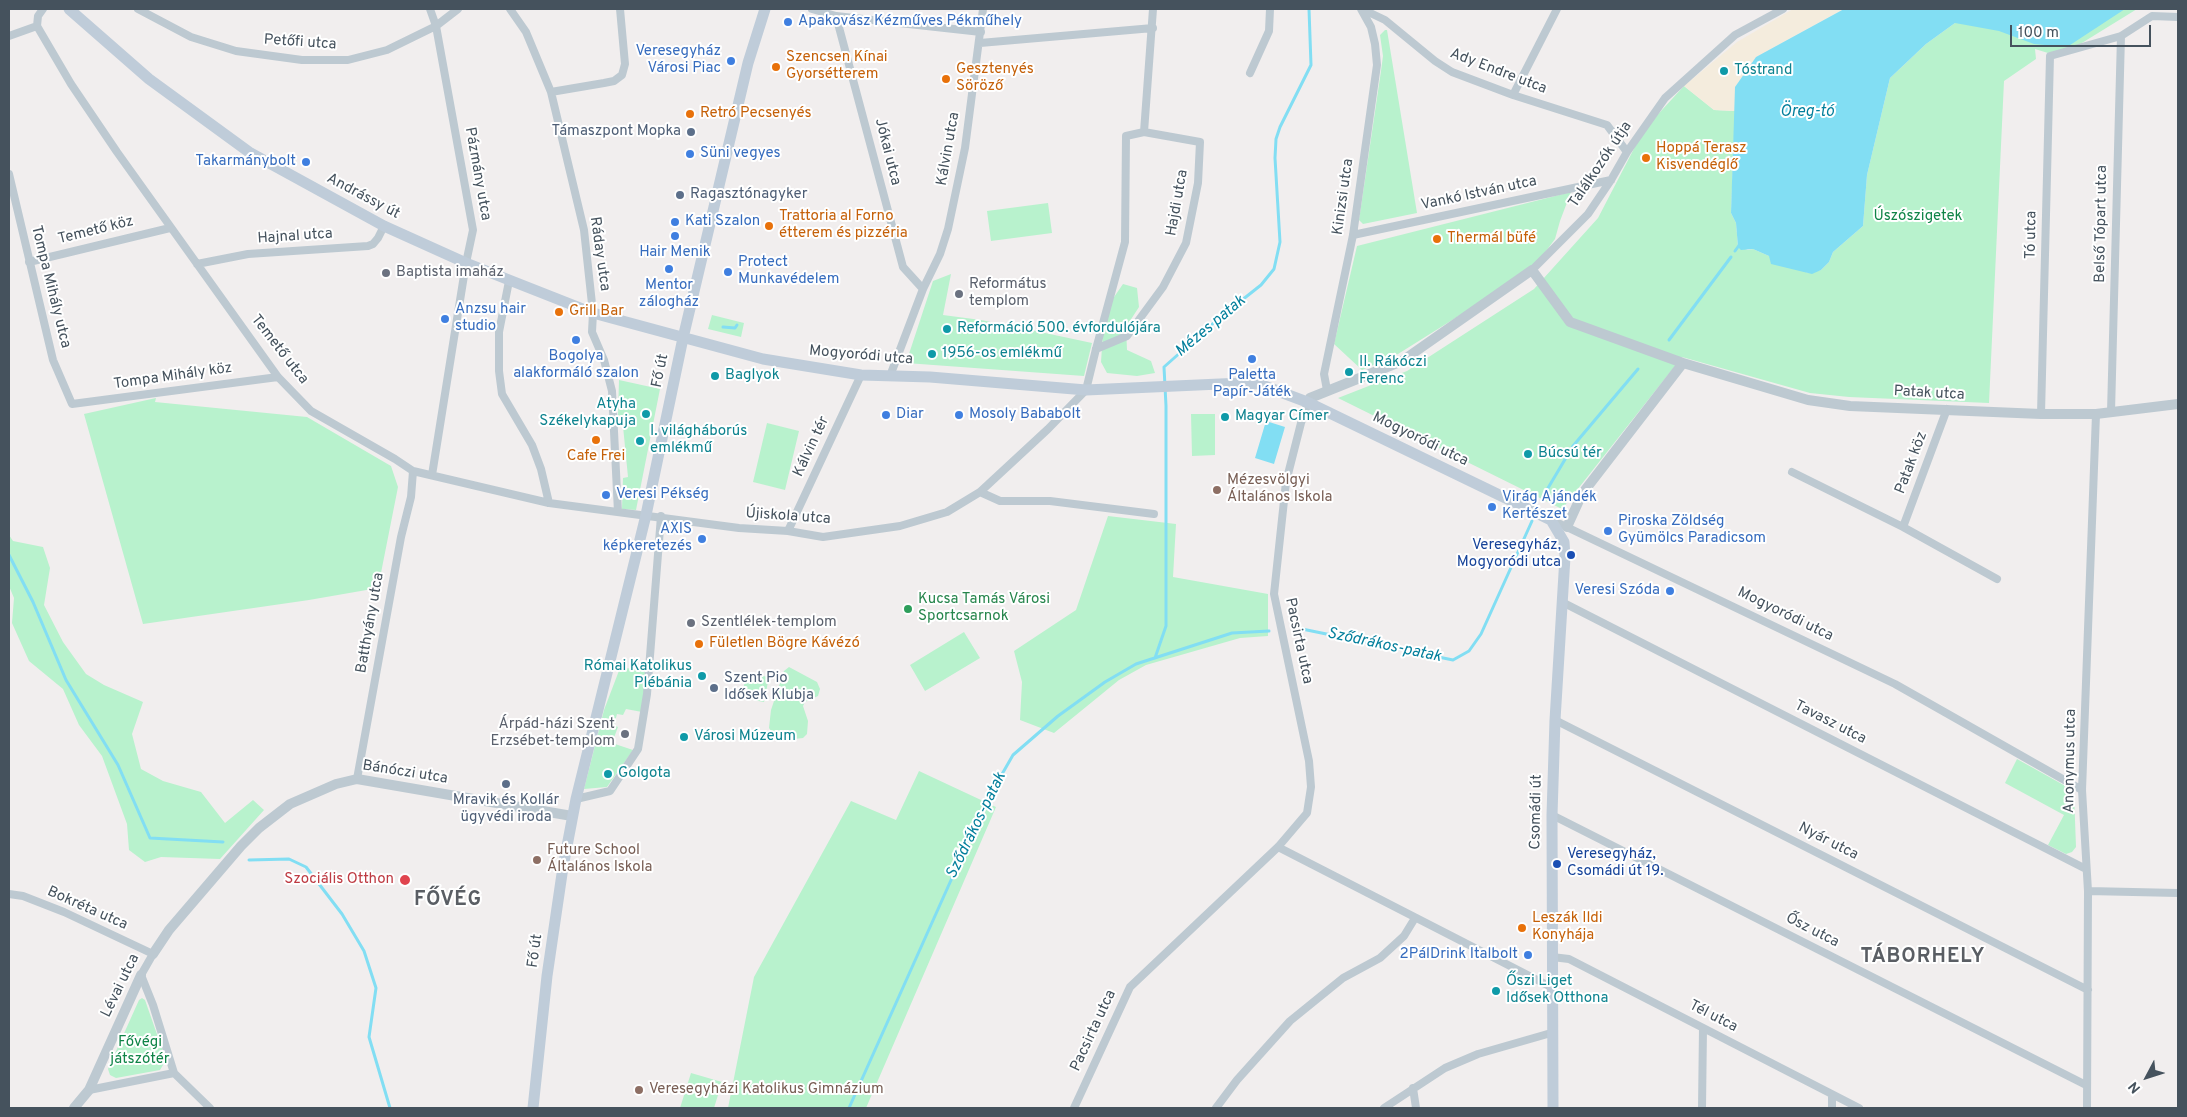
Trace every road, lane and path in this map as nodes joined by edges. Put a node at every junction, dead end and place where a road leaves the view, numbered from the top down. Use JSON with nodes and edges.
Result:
{"nodes":[{"id":1,"x":43,"y":9,"type":"edge"},
{"id":2,"x":69,"y":9,"type":"edge"},
{"id":3,"x":138,"y":9,"type":"edge"},
{"id":4,"x":430,"y":9,"type":"edge"},
{"id":5,"x":458,"y":9,"type":"edge"},
{"id":6,"x":510,"y":9,"type":"edge"},
{"id":7,"x":620,"y":9,"type":"edge"},
{"id":8,"x":765,"y":9,"type":"edge"},
{"id":9,"x":812,"y":9,"type":"edge"},
{"id":10,"x":983,"y":9,"type":"edge"},
{"id":11,"x":1153,"y":9,"type":"edge"},
{"id":12,"x":1270,"y":9,"type":"edge"},
{"id":13,"x":1361,"y":9,"type":"edge"},
{"id":14,"x":1557,"y":9,"type":"edge"},
{"id":15,"x":1783,"y":9,"type":"edge"},
{"id":16,"x":836,"y":16,"type":"junction"},
{"id":17,"x":2178,"y":17,"type":"edge"},
{"id":18,"x":37,"y":26,"type":"junction"},
{"id":19,"x":436,"y":26,"type":"junction"},
{"id":20,"x":1153,"y":28,"type":"junction"},
{"id":21,"x":981,"y":32,"type":"junction"},
{"id":22,"x":9,"y":36,"type":"edge"},
{"id":23,"x":2121,"y":36,"type":"junction"},
{"id":24,"x":980,"y":44,"type":"junction"},
{"id":25,"x":1250,"y":73,"type":"dead end"},
{"id":26,"x":552,"y":92,"type":"junction"},
{"id":27,"x":1513,"y":95,"type":"junction"},
{"id":28,"x":1144,"y":132,"type":"junction"},
{"id":29,"x":1627,"y":152,"type":"junction"},
{"id":30,"x":9,"y":174,"type":"edge"},
{"id":31,"x":1611,"y":180,"type":"junction"},
{"id":32,"x":384,"y":226,"type":"junction"},
{"id":33,"x":170,"y":228,"type":"junction"},
{"id":34,"x":1353,"y":235,"type":"junction"},
{"id":35,"x":29,"y":262,"type":"junction"},
{"id":36,"x":466,"y":263,"type":"junction"},
{"id":37,"x":197,"y":264,"type":"junction"},
{"id":38,"x":1532,"y":270,"type":"junction"},
{"id":39,"x":509,"y":281,"type":"junction"},
{"id":40,"x":923,"y":289,"type":"junction"},
{"id":41,"x":593,"y":313,"type":"junction"},
{"id":42,"x":683,"y":338,"type":"junction"},
{"id":43,"x":1096,"y":350,"type":"junction"},
{"id":44,"x":1683,"y":362,"type":"junction"},
{"id":45,"x":861,"y":374,"type":"junction"},
{"id":46,"x":890,"y":376,"type":"junction"},
{"id":47,"x":278,"y":377,"type":"junction"},
{"id":48,"x":1086,"y":390,"type":"junction"},
{"id":49,"x":1327,"y":390,"type":"junction"},
{"id":50,"x":1309,"y":400,"type":"junction"},
{"id":51,"x":72,"y":404,"type":"joint"},
{"id":52,"x":2178,"y":404,"type":"edge"},
{"id":53,"x":1947,"y":410,"type":"junction"},
{"id":54,"x":2111,"y":412,"type":"junction"},
{"id":55,"x":2041,"y":414,"type":"junction"},
{"id":56,"x":2096,"y":414,"type":"junction"},
{"id":57,"x":413,"y":471,"type":"junction"},
{"id":58,"x":1792,"y":472,"type":"dead end"},
{"id":59,"x":432,"y":475,"type":"junction"},
{"id":60,"x":980,"y":492,"type":"junction"},
{"id":61,"x":549,"y":503,"type":"junction"},
{"id":62,"x":618,"y":512,"type":"junction"},
{"id":63,"x":1154,"y":514,"type":"dead end"},
{"id":64,"x":646,"y":515,"type":"junction"},
{"id":65,"x":662,"y":516,"type":"junction"},
{"id":66,"x":1551,"y":520,"type":"junction"},
{"id":67,"x":1567,"y":527,"type":"junction"},
{"id":68,"x":1903,"y":527,"type":"junction"},
{"id":69,"x":788,"y":531,"type":"junction"},
{"id":70,"x":1564,"y":542,"type":"junction"},
{"id":71,"x":1997,"y":579,"type":"dead end"},
{"id":72,"x":1562,"y":602,"type":"junction"},
{"id":73,"x":1555,"y":720,"type":"junction"},
{"id":74,"x":357,"y":779,"type":"junction"},
{"id":75,"x":2082,"y":790,"type":"junction"},
{"id":76,"x":576,"y":799,"type":"junction"},
{"id":77,"x":1552,"y":814,"type":"junction"},
{"id":78,"x":572,"y":816,"type":"junction"},
{"id":79,"x":1278,"y":847,"type":"junction"},
{"id":80,"x":2086,"y":869,"type":"junction"},
{"id":81,"x":2088,"y":891,"type":"junction"},
{"id":82,"x":2178,"y":893,"type":"edge"},
{"id":83,"x":9,"y":894,"type":"edge"},
{"id":84,"x":1415,"y":918,"type":"junction"},
{"id":85,"x":153,"y":954,"type":"junction"},
{"id":86,"x":1552,"y":957,"type":"junction"},
{"id":87,"x":141,"y":975,"type":"junction"},
{"id":88,"x":1551,"y":988,"type":"junction"},
{"id":89,"x":2088,"y":990,"type":"junction"},
{"id":90,"x":1702,"y":1028,"type":"junction"},
{"id":91,"x":1551,"y":1033,"type":"junction"},
{"id":92,"x":174,"y":1073,"type":"junction"},
{"id":93,"x":2086,"y":1085,"type":"junction"},
{"id":94,"x":1413,"y":1088,"type":"junction"},
{"id":95,"x":89,"y":1090,"type":"junction"},
{"id":96,"x":1832,"y":1095,"type":"junction"},
{"id":97,"x":74,"y":1108,"type":"edge"},
{"id":98,"x":210,"y":1108,"type":"edge"},
{"id":99,"x":533,"y":1108,"type":"edge"},
{"id":100,"x":1074,"y":1108,"type":"edge"},
{"id":101,"x":1216,"y":1108,"type":"edge"},
{"id":102,"x":1384,"y":1108,"type":"edge"},
{"id":103,"x":1416,"y":1108,"type":"edge"},
{"id":104,"x":1552,"y":1108,"type":"edge"},
{"id":105,"x":1702,"y":1108,"type":"edge"},
{"id":106,"x":1832,"y":1108,"type":"edge"},
{"id":107,"x":1859,"y":1108,"type":"edge"},
{"id":108,"x":2087,"y":1108,"type":"edge"}],
"edges":[{"from":1,"to":18,"type":"street"},
{"from":2,"to":32,"type":"main road","name":"Andrássy út"},
{"from":3,"to":19,"type":"street","name":"Petőfi utca"},
{"from":4,"to":19,"type":"street","name":"Pázmány utca"},
{"from":5,"to":19,"type":"street","name":"Petőfi utca"},
{"from":6,"to":26,"type":"street","name":"Ráday utca"},
{"from":7,"to":26,"type":"street"},
{"from":8,"to":42,"type":"main road","name":"Fő út"},
{"from":9,"to":16,"type":"street"},
{"from":10,"to":21,"type":"street","name":"Kálvin utca"},
{"from":11,"to":20,"type":"street"},
{"from":12,"to":25,"type":"street"},
{"from":13,"to":27,"type":"street","name":"Ady Endre utca"},
{"from":13,"to":34,"type":"street","name":"Kinizsi utca"},
{"from":14,"to":27,"type":"street"},
{"from":15,"to":29,"type":"street","name":"Találkozók útja"},
{"from":16,"to":21,"type":"street"},
{"from":16,"to":40,"type":"street","name":"Jókai utca"},
{"from":17,"to":23,"type":"street"},
{"from":18,"to":22,"type":"street"},
{"from":18,"to":33,"type":"street","name":"Temető utca"},
{"from":19,"to":36,"type":"street","name":"Pázmány utca"},
{"from":20,"to":24,"type":"street"},
{"from":20,"to":28,"type":"street"},
{"from":21,"to":24,"type":"street","name":"Kálvin utca"},
{"from":23,"to":54,"type":"street","name":"Belső Tópart utca"},
{"from":23,"to":55,"type":"street","name":"Tó utca"},
{"from":24,"to":40,"type":"street","name":"Kálvin utca"},
{"from":26,"to":41,"type":"street","name":"Ráday utca"},
{"from":27,"to":29,"type":"street","name":"Ady Endre utca"},
{"from":28,"to":43,"type":"street"},
{"from":28,"to":43,"type":"street","name":"Hajdi utca"},
{"from":29,"to":31,"type":"street","name":"Találkozók útja"},
{"from":30,"to":35,"type":"street","name":"Tompa Mihály utca"},
{"from":31,"to":34,"type":"street","name":"Vankó István utca"},
{"from":31,"to":38,"type":"street","name":"Találkozók útja"},
{"from":32,"to":36,"type":"main road","name":"Andrássy út"},
{"from":32,"to":37,"type":"street","name":"Hajnal utca"},
{"from":33,"to":35,"type":"street","name":"Temető köz"},
{"from":33,"to":37,"type":"street","name":"Temető utca"},
{"from":34,"to":49,"type":"street","name":"Kinizsi utca"},
{"from":35,"to":51,"type":"street","name":"Tompa Mihály utca"},
{"from":36,"to":39,"type":"main road","name":"Andrássy út"},
{"from":36,"to":59,"type":"street","name":"Pázmány utca"},
{"from":37,"to":47,"type":"street","name":"Temető utca"},
{"from":38,"to":44,"type":"street","name":"Patak utca"},
{"from":38,"to":49,"type":"street","name":"Találkozók útja"},
{"from":39,"to":41,"type":"main road","name":"Andrássy út"},
{"from":39,"to":61,"type":"street"},
{"from":40,"to":46,"type":"street"},
{"from":41,"to":42,"type":"main road","name":"Andrássy út"},
{"from":41,"to":62,"type":"street","name":"Ráday utca"},
{"from":42,"to":45,"type":"main road","name":"Mogyoródi utca"},
{"from":42,"to":64,"type":"main road","name":"Fő út"},
{"from":43,"to":48,"type":"street"},
{"from":44,"to":53,"type":"street","name":"Patak utca"},
{"from":44,"to":67,"type":"street"},
{"from":45,"to":46,"type":"main road","name":"Mogyoródi utca"},
{"from":45,"to":69,"type":"street","name":"Kálvin tér"},
{"from":46,"to":48,"type":"main road","name":"Mogyoródi utca"},
{"from":47,"to":51,"type":"street","name":"Tompa Mihály köz"},
{"from":47,"to":57,"type":"street","name":"Temető utca"},
{"from":48,"to":50,"type":"main road","name":"Mogyoródi utca"},
{"from":48,"to":60,"type":"street","name":"Újiskola utca"},
{"from":49,"to":50,"type":"street","name":"Találkozók útja"},
{"from":50,"to":66,"type":"main road","name":"Mogyoródi utca"},
{"from":50,"to":79,"type":"street","name":"Pacsirta utca"},
{"from":52,"to":54,"type":"street","name":"Patak utca"},
{"from":53,"to":55,"type":"street","name":"Patak utca"},
{"from":53,"to":68,"type":"street","name":"Patak köz"},
{"from":54,"to":56,"type":"street","name":"Patak utca"},
{"from":55,"to":56,"type":"street","name":"Patak utca"},
{"from":56,"to":75,"type":"street","name":"Anonymus utca"},
{"from":57,"to":59,"type":"street","name":"Temető utca"},
{"from":57,"to":74,"type":"street","name":"Batthyány utca"},
{"from":58,"to":68,"type":"street"},
{"from":59,"to":61,"type":"street","name":"Temető utca"},
{"from":60,"to":63,"type":"street"},
{"from":60,"to":69,"type":"street","name":"Újiskola utca"},
{"from":61,"to":62,"type":"street","name":"Temető utca"},
{"from":62,"to":64,"type":"street","name":"Temető utca"},
{"from":64,"to":65,"type":"street","name":"Újiskola utca"},
{"from":64,"to":76,"type":"main road","name":"Fő út"},
{"from":65,"to":69,"type":"street","name":"Újiskola utca"},
{"from":65,"to":76,"type":"street"},
{"from":66,"to":67,"type":"street","name":"Mogyoródi utca"},
{"from":66,"to":70,"type":"main road","name":"Csomádi út"},
{"from":67,"to":70,"type":"street"},
{"from":67,"to":75,"type":"street","name":"Mogyoródi utca"},
{"from":68,"to":71,"type":"street"},
{"from":70,"to":72,"type":"main road","name":"Csomádi út"},
{"from":72,"to":73,"type":"main road","name":"Csomádi út"},
{"from":72,"to":80,"type":"street","name":"Tavasz utca"},
{"from":73,"to":77,"type":"main road","name":"Csomádi út"},
{"from":73,"to":89,"type":"street","name":"Nyár utca"},
{"from":74,"to":78,"type":"street","name":"Bánóczi utca"},
{"from":74,"to":85,"type":"street","name":"Bánóczi utca"},
{"from":75,"to":80,"type":"street","name":"Anonymus utca"},
{"from":76,"to":78,"type":"main road","name":"Fő út"},
{"from":77,"to":86,"type":"main road","name":"Csomádi út"},
{"from":77,"to":93,"type":"street","name":"Ősz utca"},
{"from":78,"to":99,"type":"main road","name":"Fő út"},
{"from":79,"to":84,"type":"street"},
{"from":79,"to":100,"type":"street","name":"Pacsirta utca"},
{"from":80,"to":81,"type":"street","name":"Anonymus utca"},
{"from":81,"to":82,"type":"street"},
{"from":81,"to":89,"type":"street","name":"Anonymus utca"},
{"from":83,"to":85,"type":"street","name":"Bokréta utca"},
{"from":84,"to":88,"type":"street"},
{"from":84,"to":101,"type":"street"},
{"from":85,"to":87,"type":"street","name":"Lévai utca"},
{"from":86,"to":88,"type":"main road","name":"Csomádi út"},
{"from":86,"to":90,"type":"street","name":"Tél utca"},
{"from":87,"to":92,"type":"street"},
{"from":87,"to":95,"type":"street","name":"Lévai utca"},
{"from":88,"to":91,"type":"main road","name":"Csomádi út"},
{"from":89,"to":93,"type":"street","name":"Anonymus utca"},
{"from":90,"to":96,"type":"street","name":"Tél utca"},
{"from":90,"to":105,"type":"street"},
{"from":91,"to":94,"type":"street"},
{"from":91,"to":104,"type":"main road","name":"Csomádi út"},
{"from":92,"to":95,"type":"street"},
{"from":92,"to":98,"type":"street"},
{"from":93,"to":108,"type":"street","name":"Anonymus utca"},
{"from":94,"to":102,"type":"street"},
{"from":94,"to":103,"type":"street"},
{"from":95,"to":97,"type":"street","name":"Lévai utca"},
{"from":96,"to":106,"type":"street"},
{"from":96,"to":107,"type":"street","name":"Tél utca"}]}
